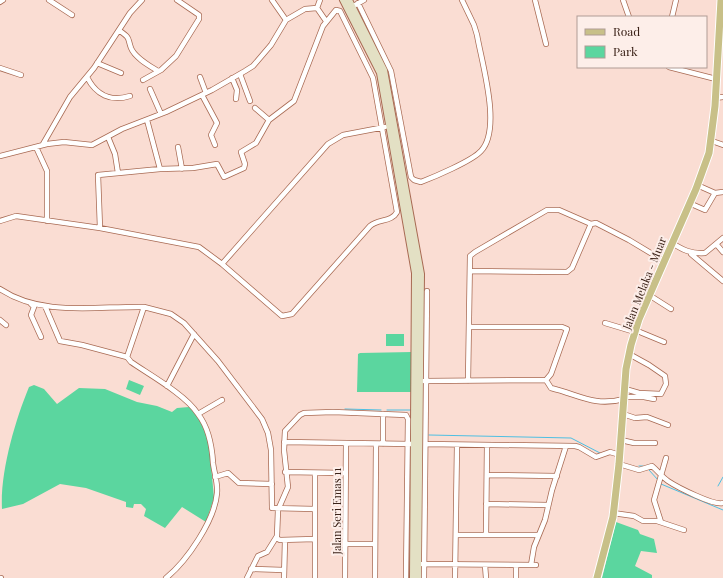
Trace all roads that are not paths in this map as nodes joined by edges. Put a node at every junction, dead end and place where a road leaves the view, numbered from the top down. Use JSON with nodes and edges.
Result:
{"nodes":[{"id":1,"x":3,"y":0,"type":"edge"},
{"id":2,"x":49,"y":0,"type":"edge"},
{"id":3,"x":142,"y":0,"type":"edge"},
{"id":4,"x":177,"y":0,"type":"edge"},
{"id":5,"x":272,"y":0,"type":"edge"},
{"id":6,"x":320,"y":0,"type":"edge"},
{"id":7,"x":343,"y":0,"type":"edge"},
{"id":8,"x":349,"y":0,"type":"edge"},
{"id":9,"x":364,"y":0,"type":"edge"},
{"id":10,"x":462,"y":0,"type":"edge"},
{"id":11,"x":535,"y":0,"type":"edge"},
{"id":12,"x":623,"y":0,"type":"edge"},
{"id":13,"x":676,"y":0,"type":"edge"},
{"id":14,"x":721,"y":0,"type":"edge"},
{"id":15,"x":0,"y":2,"type":"edge"},
{"id":16,"x":353,"y":7,"type":"junction"},
{"id":17,"x":317,"y":8,"type":"junction"},
{"id":18,"x":72,"y":15,"type":"dead end"},
{"id":19,"x":629,"y":16,"type":"edge"},
{"id":20,"x":672,"y":16,"type":"edge"},
{"id":21,"x":286,"y":20,"type":"junction"},
{"id":22,"x":326,"y":21,"type":"junction"},
{"id":23,"x":120,"y":30,"type":"junction"},
{"id":24,"x":546,"y":44,"type":"dead end"},
{"id":25,"x":98,"y":63,"type":"junction"},
{"id":26,"x":0,"y":68,"type":"edge"},
{"id":27,"x":673,"y":68,"type":"edge"},
{"id":28,"x":158,"y":71,"type":"junction"},
{"id":29,"x":121,"y":73,"type":"dead end"},
{"id":30,"x":240,"y":74,"type":"junction"},
{"id":31,"x":21,"y":75,"type":"dead end"},
{"id":32,"x":87,"y":77,"type":"junction"},
{"id":33,"x":200,"y":77,"type":"dead end"},
{"id":34,"x":232,"y":78,"type":"junction"},
{"id":35,"x":716,"y":79,"type":"junction"},
{"id":36,"x":143,"y":80,"type":"dead end"},
{"id":37,"x":150,"y":89,"type":"dead end"},
{"id":38,"x":204,"y":94,"type":"junction"},
{"id":39,"x":130,"y":96,"type":"dead end"},
{"id":40,"x":719,"y":97,"type":"edge"},
{"id":41,"x":236,"y":99,"type":"dead end"},
{"id":42,"x":250,"y":101,"type":"dead end"},
{"id":43,"x":255,"y":108,"type":"dead end"},
{"id":44,"x":162,"y":114,"type":"junction"},
{"id":45,"x":147,"y":120,"type":"junction"},
{"id":46,"x":269,"y":120,"type":"junction"},
{"id":47,"x":392,"y":126,"type":"junction"},
{"id":48,"x":382,"y":128,"type":"junction"},
{"id":49,"x":108,"y":137,"type":"junction"},
{"id":50,"x":715,"y":141,"type":"junction"},
{"id":51,"x":43,"y":144,"type":"junction"},
{"id":52,"x":723,"y":145,"type":"edge"},
{"id":53,"x":215,"y":146,"type":"dead end"},
{"id":54,"x":36,"y":147,"type":"junction"},
{"id":55,"x":178,"y":147,"type":"dead end"},
{"id":56,"x":0,"y":156,"type":"edge"},
{"id":57,"x":160,"y":169,"type":"junction"},
{"id":58,"x":182,"y":169,"type":"junction"},
{"id":59,"x":118,"y":173,"type":"junction"},
{"id":60,"x":698,"y":185,"type":"junction"},
{"id":61,"x":723,"y":192,"type":"edge"},
{"id":62,"x":715,"y":193,"type":"junction"},
{"id":63,"x":689,"y":203,"type":"junction"},
{"id":64,"x":0,"y":221,"type":"edge"},
{"id":65,"x":47,"y":221,"type":"junction"},
{"id":66,"x":591,"y":224,"type":"junction"},
{"id":67,"x":100,"y":228,"type":"junction"},
{"id":68,"x":723,"y":238,"type":"edge"},
{"id":69,"x":672,"y":243,"type":"junction"},
{"id":70,"x":716,"y":244,"type":"junction"},
{"id":71,"x":723,"y":252,"type":"edge"},
{"id":72,"x":702,"y":253,"type":"junction"},
{"id":73,"x":691,"y":254,"type":"junction"},
{"id":74,"x":664,"y":262,"type":"junction"},
{"id":75,"x":222,"y":264,"type":"junction"},
{"id":76,"x":704,"y":264,"type":"junction"},
{"id":77,"x":470,"y":271,"type":"junction"},
{"id":78,"x":723,"y":281,"type":"edge"},
{"id":79,"x":0,"y":289,"type":"edge"},
{"id":80,"x":428,"y":290,"type":"dead end"},
{"id":81,"x":649,"y":295,"type":"junction"},
{"id":82,"x":29,"y":302,"type":"junction"},
{"id":83,"x":45,"y":306,"type":"junction"},
{"id":84,"x":144,"y":307,"type":"junction"},
{"id":85,"x":671,"y":309,"type":"dead end"},
{"id":86,"x":0,"y":320,"type":"edge"},
{"id":87,"x":605,"y":323,"type":"dead end"},
{"id":88,"x":6,"y":325,"type":"dead end"},
{"id":89,"x":469,"y":327,"type":"junction"},
{"id":90,"x":635,"y":331,"type":"junction"},
{"id":91,"x":194,"y":334,"type":"junction"},
{"id":92,"x":41,"y":337,"type":"dead end"},
{"id":93,"x":664,"y":342,"type":"dead end"},
{"id":94,"x":629,"y":354,"type":"junction"},
{"id":95,"x":127,"y":357,"type":"junction"},
{"id":96,"x":546,"y":380,"type":"junction"},
{"id":97,"x":421,"y":381,"type":"junction"},
{"id":98,"x":468,"y":381,"type":"junction"},
{"id":99,"x":167,"y":386,"type":"junction"},
{"id":100,"x":625,"y":389,"type":"junction"},
{"id":101,"x":624,"y":398,"type":"junction"},
{"id":102,"x":654,"y":399,"type":"dead end"},
{"id":103,"x":222,"y":400,"type":"dead end"},
{"id":104,"x":198,"y":414,"type":"junction"},
{"id":105,"x":383,"y":414,"type":"junction"},
{"id":106,"x":623,"y":414,"type":"junction"},
{"id":107,"x":668,"y":425,"type":"dead end"},
{"id":108,"x":621,"y":440,"type":"junction"},
{"id":109,"x":284,"y":442,"type":"junction"},
{"id":110,"x":346,"y":443,"type":"junction"},
{"id":111,"x":655,"y":443,"type":"dead end"},
{"id":112,"x":376,"y":444,"type":"junction"},
{"id":113,"x":383,"y":444,"type":"junction"},
{"id":114,"x":417,"y":444,"type":"junction"},
{"id":115,"x":457,"y":444,"type":"junction"},
{"id":116,"x":487,"y":445,"type":"junction"},
{"id":117,"x":566,"y":446,"type":"junction"},
{"id":118,"x":620,"y":455,"type":"junction"},
{"id":119,"x":666,"y":458,"type":"dead end"},
{"id":120,"x":619,"y":464,"type":"junction"},
{"id":121,"x":285,"y":472,"type":"junction"},
{"id":122,"x":315,"y":473,"type":"junction"},
{"id":123,"x":345,"y":474,"type":"junction"},
{"id":124,"x":661,"y":474,"type":"junction"},
{"id":125,"x":487,"y":475,"type":"junction"},
{"id":126,"x":557,"y":476,"type":"junction"},
{"id":127,"x":215,"y":477,"type":"junction"},
{"id":128,"x":272,"y":484,"type":"junction"},
{"id":129,"x":723,"y":503,"type":"edge"},
{"id":130,"x":486,"y":504,"type":"junction"},
{"id":131,"x":548,"y":505,"type":"junction"},
{"id":132,"x":315,"y":509,"type":"junction"},
{"id":133,"x":278,"y":510,"type":"junction"},
{"id":134,"x":613,"y":513,"type":"junction"},
{"id":135,"x":661,"y":522,"type":"junction"},
{"id":136,"x":684,"y":530,"type":"dead end"},
{"id":137,"x":456,"y":535,"type":"junction"},
{"id":138,"x":486,"y":535,"type":"junction"},
{"id":139,"x":537,"y":535,"type":"junction"},
{"id":140,"x":276,"y":538,"type":"junction"},
{"id":141,"x":315,"y":539,"type":"junction"},
{"id":142,"x":285,"y":540,"type":"junction"},
{"id":143,"x":345,"y":544,"type":"junction"},
{"id":144,"x":375,"y":544,"type":"junction"},
{"id":145,"x":419,"y":564,"type":"junction"},
{"id":146,"x":456,"y":564,"type":"junction"},
{"id":147,"x":485,"y":565,"type":"junction"},
{"id":148,"x":516,"y":565,"type":"junction"},
{"id":149,"x":251,"y":569,"type":"junction"},
{"id":150,"x":284,"y":570,"type":"junction"},
{"id":151,"x":166,"y":578,"type":"edge"},
{"id":152,"x":247,"y":578,"type":"edge"},
{"id":153,"x":284,"y":578,"type":"edge"},
{"id":154,"x":314,"y":578,"type":"edge"},
{"id":155,"x":345,"y":578,"type":"edge"},
{"id":156,"x":375,"y":578,"type":"edge"},
{"id":157,"x":406,"y":578,"type":"edge"},
{"id":158,"x":413,"y":578,"type":"edge"},
{"id":159,"x":418,"y":578,"type":"edge"},
{"id":160,"x":424,"y":578,"type":"edge"},
{"id":161,"x":455,"y":578,"type":"edge"},
{"id":162,"x":486,"y":578,"type":"edge"},
{"id":163,"x":516,"y":578,"type":"edge"},
{"id":164,"x":598,"y":578,"type":"edge"}],
"edges":[{"from":1,"to":15,"type":"street"},
{"from":2,"to":18,"type":"street"},
{"from":3,"to":23,"type":"street"},
{"from":4,"to":28,"type":"street"},
{"from":5,"to":21,"type":"street"},
{"from":6,"to":17,"type":"street"},
{"from":7,"to":16,"type":"street"},
{"from":8,"to":16,"type":"street"},
{"from":9,"to":16,"type":"street"},
{"from":10,"to":16,"type":"street"},
{"from":11,"to":24,"type":"street"},
{"from":12,"to":19,"type":"street"},
{"from":13,"to":20,"type":"street"},
{"from":14,"to":35,"type":"main road","name":"Jalan Melaka - Muar"},
{"from":16,"to":47,"type":"street"},
{"from":17,"to":21,"type":"street"},
{"from":17,"to":22,"type":"street"},
{"from":21,"to":30,"type":"street"},
{"from":22,"to":46,"type":"street"},
{"from":22,"to":48,"type":"street"},
{"from":23,"to":25,"type":"street"},
{"from":23,"to":28,"type":"street"},
{"from":25,"to":29,"type":"street"},
{"from":25,"to":32,"type":"street"},
{"from":26,"to":31,"type":"street"},
{"from":27,"to":35,"type":"street"},
{"from":28,"to":36,"type":"street"},
{"from":30,"to":34,"type":"street"},
{"from":30,"to":42,"type":"street"},
{"from":32,"to":39,"type":"street"},
{"from":32,"to":51,"type":"street"},
{"from":33,"to":38,"type":"street"},
{"from":34,"to":38,"type":"street"},
{"from":34,"to":41,"type":"street"},
{"from":35,"to":40,"type":"main road","name":"Jalan Melaka - Muar"},
{"from":37,"to":44,"type":"street"},
{"from":38,"to":44,"type":"street"},
{"from":38,"to":53,"type":"street"},
{"from":40,"to":50,"type":"main road","name":"Jalan Melaka - Muar"},
{"from":43,"to":46,"type":"street"},
{"from":44,"to":45,"type":"street"},
{"from":45,"to":49,"type":"street"},
{"from":45,"to":57,"type":"street"},
{"from":46,"to":58,"type":"street"},
{"from":47,"to":48,"type":"street"},
{"from":47,"to":97,"type":"street"},
{"from":48,"to":75,"type":"street"},
{"from":48,"to":75,"type":"street"},
{"from":49,"to":51,"type":"street"},
{"from":49,"to":59,"type":"street"},
{"from":50,"to":52,"type":"street"},
{"from":50,"to":60,"type":"main road","name":"Jalan Melaka - Muar"},
{"from":51,"to":54,"type":"street"},
{"from":54,"to":56,"type":"street"},
{"from":54,"to":65,"type":"street"},
{"from":55,"to":58,"type":"street"},
{"from":57,"to":58,"type":"street"},
{"from":57,"to":59,"type":"street"},
{"from":59,"to":67,"type":"street"},
{"from":60,"to":62,"type":"street"},
{"from":60,"to":63,"type":"main road","name":"Jalan Melaka - Muar"},
{"from":61,"to":62,"type":"street"},
{"from":62,"to":63,"type":"street"},
{"from":63,"to":69,"type":"main road","name":"Jalan Melaka - Muar"},
{"from":64,"to":65,"type":"street"},
{"from":65,"to":67,"type":"street"},
{"from":66,"to":74,"type":"street"},
{"from":66,"to":77,"type":"street"},
{"from":66,"to":77,"type":"street"},
{"from":67,"to":75,"type":"street"},
{"from":68,"to":70,"type":"street"},
{"from":69,"to":73,"type":"street"},
{"from":69,"to":74,"type":"main road","name":"Jalan Melaka - Muar"},
{"from":70,"to":71,"type":"street"},
{"from":70,"to":72,"type":"street"},
{"from":72,"to":73,"type":"street"},
{"from":72,"to":76,"type":"street"},
{"from":73,"to":76,"type":"street"},
{"from":74,"to":81,"type":"main road","name":"Jalan Melaka - Muar"},
{"from":76,"to":78,"type":"street"},
{"from":77,"to":89,"type":"street"},
{"from":79,"to":82,"type":"street"},
{"from":80,"to":97,"type":"street"},
{"from":81,"to":85,"type":"street"},
{"from":81,"to":90,"type":"main road","name":"Jalan Melaka - Muar"},
{"from":82,"to":83,"type":"street"},
{"from":82,"to":92,"type":"street"},
{"from":83,"to":84,"type":"street"},
{"from":83,"to":95,"type":"street"},
{"from":84,"to":91,"type":"street"},
{"from":84,"to":95,"type":"street"},
{"from":86,"to":88,"type":"street"},
{"from":87,"to":90,"type":"street"},
{"from":89,"to":96,"type":"street"},
{"from":89,"to":98,"type":"street"},
{"from":90,"to":93,"type":"street"},
{"from":90,"to":94,"type":"main road","name":"Jalan Melaka - Muar"},
{"from":91,"to":99,"type":"street"},
{"from":91,"to":128,"type":"street"},
{"from":94,"to":100,"type":"main road","name":"Jalan Melaka - Muar"},
{"from":94,"to":100,"type":"street"},
{"from":95,"to":99,"type":"street"},
{"from":96,"to":98,"type":"street"},
{"from":96,"to":101,"type":"street"},
{"from":97,"to":98,"type":"street"},
{"from":97,"to":114,"type":"street"},
{"from":99,"to":104,"type":"street"},
{"from":100,"to":101,"type":"main road","name":"Jalan Melaka - Muar"},
{"from":101,"to":102,"type":"street"},
{"from":101,"to":106,"type":"main road","name":"Jalan Melaka - Muar"},
{"from":103,"to":104,"type":"street"},
{"from":104,"to":127,"type":"street"},
{"from":105,"to":109,"type":"street"},
{"from":105,"to":113,"type":"street"},
{"from":105,"to":114,"type":"street"},
{"from":106,"to":107,"type":"street"},
{"from":106,"to":108,"type":"main road","name":"Jalan Melaka - Muar"},
{"from":108,"to":111,"type":"street"},
{"from":108,"to":118,"type":"main road","name":"Jalan Melaka - Muar"},
{"from":109,"to":110,"type":"street"},
{"from":109,"to":121,"type":"street"},
{"from":110,"to":112,"type":"street"},
{"from":110,"to":123,"type":"street","name":"Jalan Seri Emas 11"},
{"from":112,"to":113,"type":"street"},
{"from":112,"to":144,"type":"street"},
{"from":113,"to":114,"type":"street"},
{"from":114,"to":115,"type":"street"},
{"from":114,"to":145,"type":"street"},
{"from":114,"to":157,"type":"street"},
{"from":115,"to":116,"type":"street"},
{"from":115,"to":137,"type":"street"},
{"from":116,"to":117,"type":"street"},
{"from":116,"to":125,"type":"street"},
{"from":117,"to":118,"type":"street"},
{"from":117,"to":126,"type":"street"},
{"from":118,"to":120,"type":"main road","name":"Jalan Melaka - Muar"},
{"from":119,"to":124,"type":"street"},
{"from":120,"to":124,"type":"street"},
{"from":120,"to":134,"type":"main road","name":"Jalan Melaka - Muar"},
{"from":121,"to":122,"type":"street"},
{"from":121,"to":133,"type":"street"},
{"from":122,"to":123,"type":"street"},
{"from":122,"to":132,"type":"street"},
{"from":123,"to":143,"type":"street","name":"Jalan Seri Emas 11"},
{"from":124,"to":129,"type":"street"},
{"from":124,"to":135,"type":"street"},
{"from":125,"to":126,"type":"street"},
{"from":125,"to":130,"type":"street"},
{"from":126,"to":131,"type":"street"},
{"from":127,"to":128,"type":"street"},
{"from":127,"to":151,"type":"street"},
{"from":128,"to":133,"type":"street"},
{"from":130,"to":131,"type":"street"},
{"from":130,"to":138,"type":"street"},
{"from":131,"to":139,"type":"street"},
{"from":132,"to":133,"type":"street"},
{"from":132,"to":141,"type":"street"},
{"from":133,"to":140,"type":"street"},
{"from":134,"to":135,"type":"street"},
{"from":134,"to":164,"type":"main road","name":"Jalan Melaka - Muar"},
{"from":135,"to":136,"type":"street"},
{"from":137,"to":138,"type":"street"},
{"from":137,"to":146,"type":"street"},
{"from":138,"to":139,"type":"street"},
{"from":139,"to":148,"type":"street"},
{"from":140,"to":142,"type":"street"},
{"from":140,"to":149,"type":"street"},
{"from":141,"to":142,"type":"street"},
{"from":141,"to":154,"type":"street"},
{"from":142,"to":150,"type":"street"},
{"from":143,"to":144,"type":"street"},
{"from":143,"to":155,"type":"street","name":"Jalan Seri Emas 11"},
{"from":144,"to":156,"type":"street"},
{"from":145,"to":146,"type":"street"},
{"from":145,"to":158,"type":"street"},
{"from":145,"to":159,"type":"street"},
{"from":145,"to":160,"type":"street"},
{"from":146,"to":147,"type":"street"},
{"from":146,"to":161,"type":"street"},
{"from":147,"to":148,"type":"street"},
{"from":147,"to":162,"type":"street"},
{"from":148,"to":163,"type":"street"},
{"from":149,"to":150,"type":"street"},
{"from":149,"to":152,"type":"street"},
{"from":150,"to":153,"type":"street"}]}
